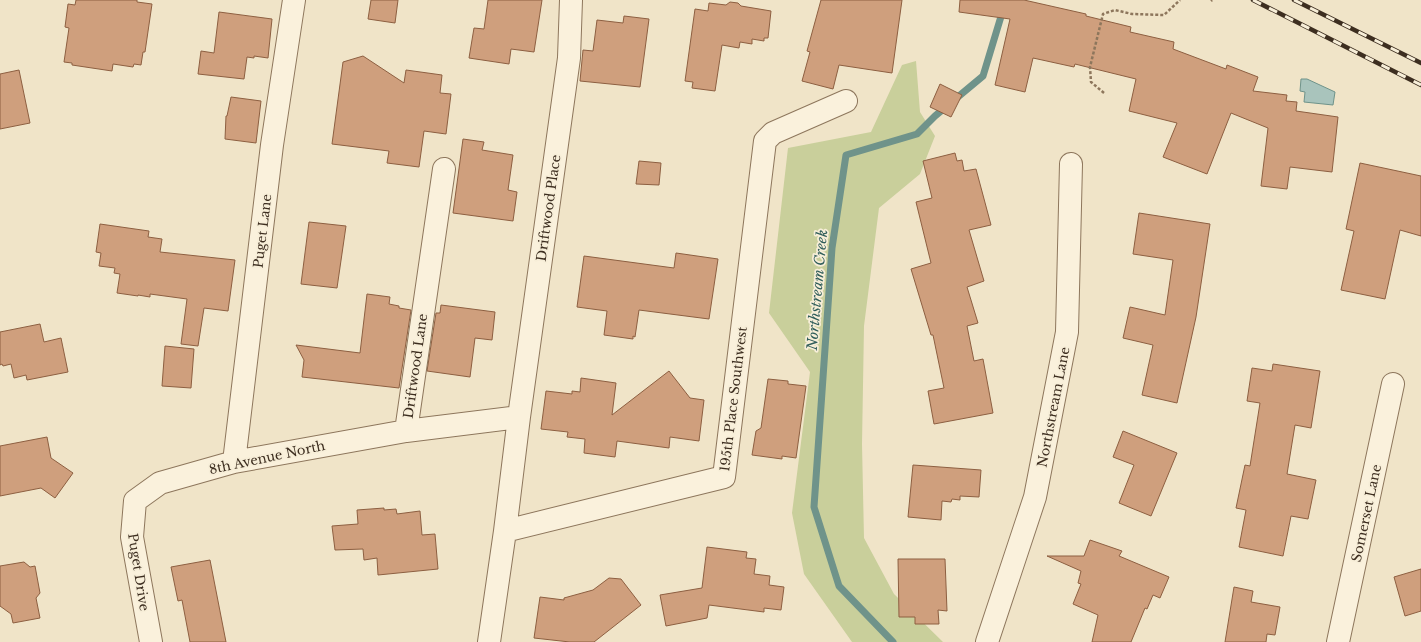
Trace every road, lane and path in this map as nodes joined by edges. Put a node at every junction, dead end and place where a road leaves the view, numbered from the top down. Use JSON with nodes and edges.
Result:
{"nodes":[{"id":1,"x":294,"y":0,"type":"edge"},
{"id":2,"x":571,"y":0,"type":"edge"},
{"id":3,"x":1180,"y":0,"type":"edge"},
{"id":4,"x":1104,"y":93,"type":"dead end"},
{"id":5,"x":846,"y":102,"type":"dead end"},
{"id":6,"x":1071,"y":164,"type":"dead end"},
{"id":7,"x":444,"y":169,"type":"dead end"},
{"id":8,"x":1393,"y":384,"type":"dead end"},
{"id":9,"x":519,"y":416,"type":"junction"},
{"id":10,"x":406,"y":431,"type":"junction"},
{"id":11,"x":234,"y":462,"type":"junction"},
{"id":12,"x":135,"y":501,"type":"joint"},
{"id":13,"x":505,"y":531,"type":"junction"},
{"id":14,"x":151,"y":642,"type":"edge"},
{"id":15,"x":489,"y":642,"type":"edge"},
{"id":16,"x":987,"y":642,"type":"edge"},
{"id":17,"x":1338,"y":642,"type":"edge"}],
"edges":[{"from":1,"to":11,"type":"street","name":"Puget Lane"},
{"from":2,"to":9,"type":"street","name":"Driftwood Place"},
{"from":3,"to":4,"type":"path"},
{"from":5,"to":13,"type":"street","name":"195th Place Southwest"},
{"from":6,"to":16,"type":"street","name":"Northstream Lane"},
{"from":7,"to":10,"type":"street","name":"Driftwood Lane"},
{"from":8,"to":17,"type":"street","name":"Somerset Lane"},
{"from":9,"to":10,"type":"street","name":"Driftwood Lane"},
{"from":9,"to":13,"type":"street"},
{"from":10,"to":11,"type":"street","name":"8th Avenue North"},
{"from":11,"to":12,"type":"street","name":"8th Avenue North"},
{"from":12,"to":14,"type":"street","name":"Puget Drive"},
{"from":13,"to":15,"type":"street"}]}
